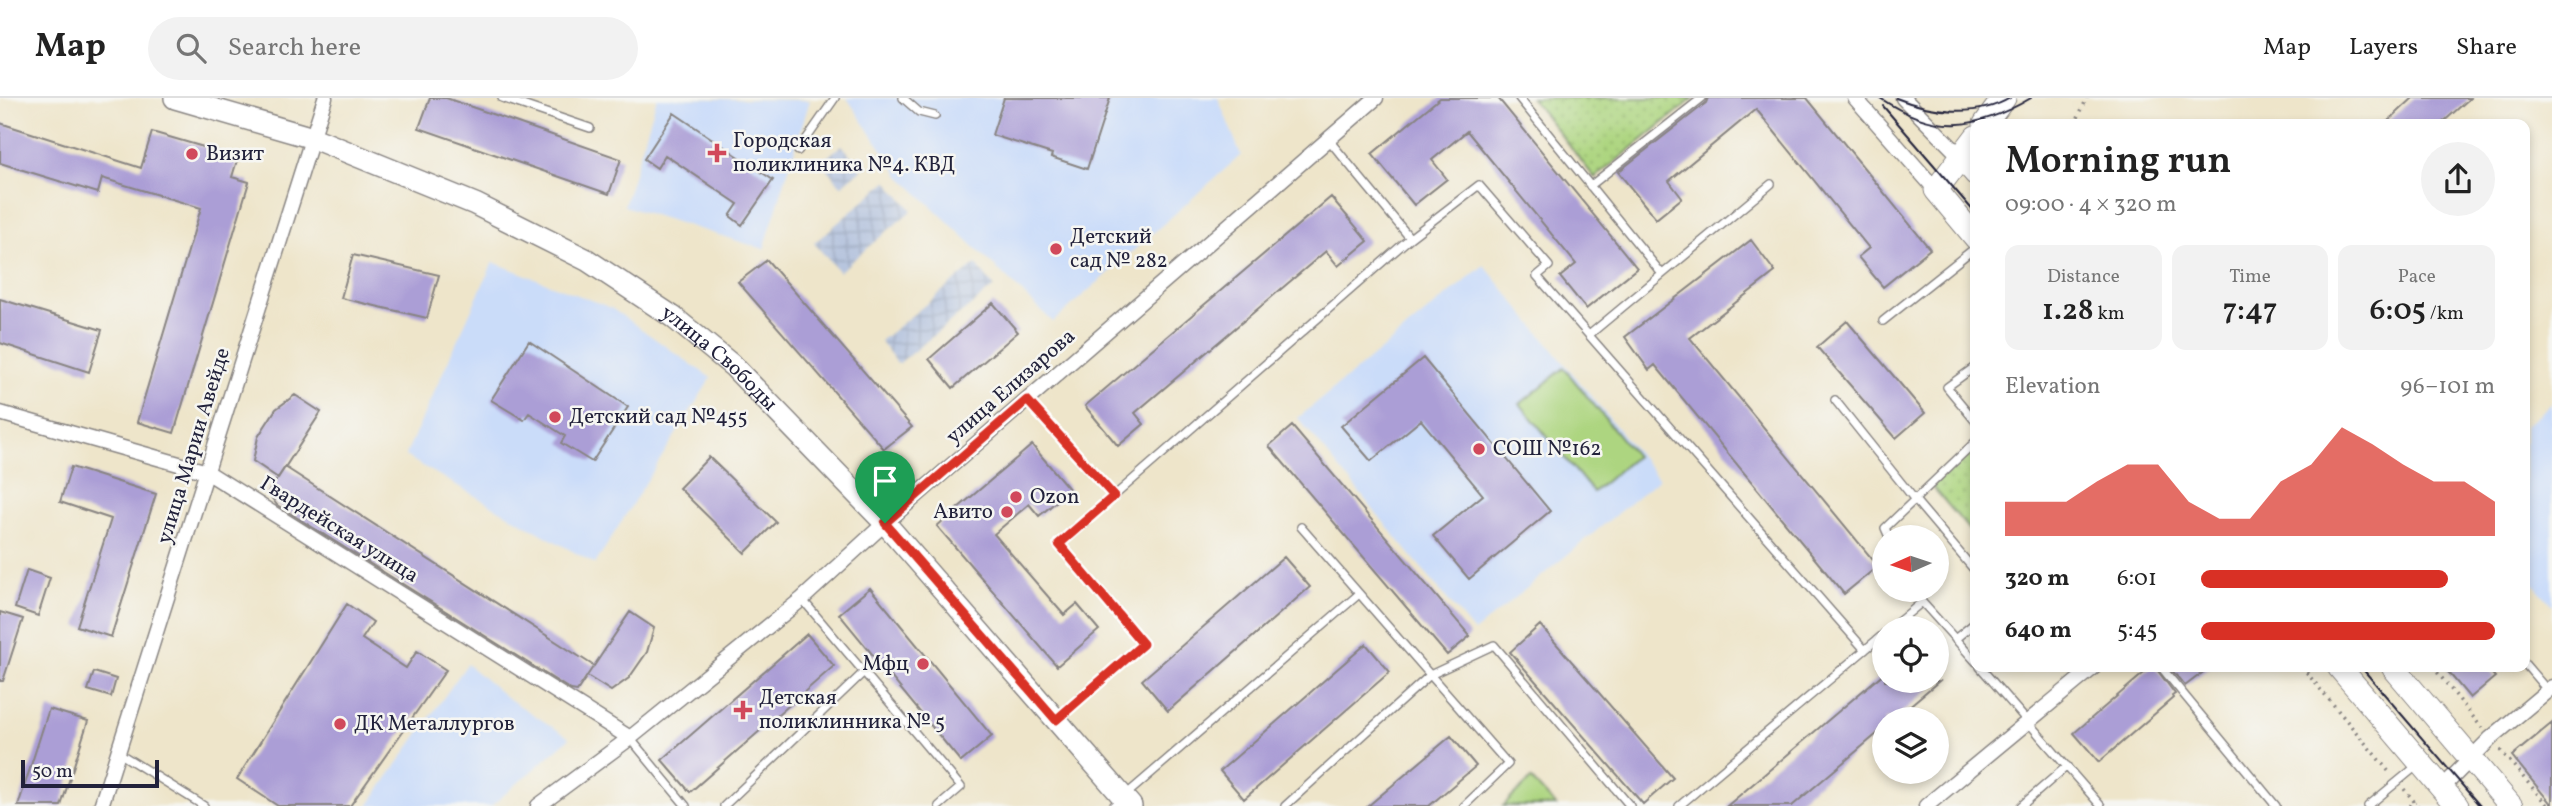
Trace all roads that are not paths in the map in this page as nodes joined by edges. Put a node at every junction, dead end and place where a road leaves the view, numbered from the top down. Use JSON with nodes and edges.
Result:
{"nodes":[{"id":1,"x":175,"y":98,"type":"edge"},
{"id":2,"x":324,"y":98,"type":"edge"},
{"id":3,"x":502,"y":98,"type":"edge"},
{"id":4,"x":835,"y":98,"type":"edge"},
{"id":5,"x":903,"y":98,"type":"edge"},
{"id":6,"x":1376,"y":98,"type":"edge"},
{"id":7,"x":1519,"y":98,"type":"edge"},
{"id":8,"x":1702,"y":98,"type":"edge"},
{"id":9,"x":1855,"y":98,"type":"edge"},
{"id":10,"x":1903,"y":98,"type":"edge"},
{"id":11,"x":2004,"y":98,"type":"edge"},
{"id":12,"x":935,"y":116,"type":"dead end"},
{"id":13,"x":1989,"y":119,"type":"edge"},
{"id":14,"x":590,"y":128,"type":"dead end"},
{"id":15,"x":313,"y":138,"type":"junction"},
{"id":16,"x":1328,"y":139,"type":"junction"},
{"id":17,"x":798,"y":151,"type":"dead end"},
{"id":18,"x":1968,"y":166,"type":"edge"},
{"id":19,"x":1770,"y":184,"type":"dead end"},
{"id":20,"x":1590,"y":186,"type":"junction"},
{"id":21,"x":1936,"y":190,"type":"junction"},
{"id":22,"x":1970,"y":231,"type":"edge"},
{"id":23,"x":1410,"y":238,"type":"junction"},
{"id":24,"x":1970,"y":252,"type":"edge"},
{"id":25,"x":1662,"y":274,"type":"junction"},
{"id":26,"x":1883,"y":321,"type":"dead end"},
{"id":27,"x":1589,"y":335,"type":"junction"},
{"id":28,"x":1970,"y":370,"type":"edge"},
{"id":29,"x":1027,"y":400,"type":"junction"},
{"id":30,"x":1835,"y":400,"type":"dead end"},
{"id":31,"x":0,"y":413,"type":"edge"},
{"id":32,"x":1970,"y":415,"type":"edge"},
{"id":33,"x":1970,"y":447,"type":"edge"},
{"id":34,"x":207,"y":472,"type":"junction"},
{"id":35,"x":1114,"y":496,"type":"junction"},
{"id":36,"x":1914,"y":500,"type":"junction"},
{"id":37,"x":885,"y":523,"type":"junction"},
{"id":38,"x":1888,"y":525,"type":"edge"},
{"id":39,"x":1301,"y":527,"type":"dead end"},
{"id":40,"x":1970,"y":565,"type":"edge"},
{"id":41,"x":1359,"y":594,"type":"junction"},
{"id":42,"x":802,"y":599,"type":"junction"},
{"id":43,"x":1922,"y":602,"type":"joint"},
{"id":44,"x":1905,"y":616,"type":"edge"},
{"id":45,"x":1970,"y":627,"type":"edge"},
{"id":46,"x":1955,"y":639,"type":"junction"},
{"id":47,"x":1872,"y":644,"type":"edge"},
{"id":48,"x":1864,"y":650,"type":"junction"},
{"id":49,"x":1970,"y":655,"type":"edge"},
{"id":50,"x":2530,"y":669,"type":"edge"},
{"id":51,"x":865,"y":671,"type":"junction"},
{"id":52,"x":1985,"y":672,"type":"edge"},
{"id":53,"x":2088,"y":672,"type":"edge"},
{"id":54,"x":2165,"y":672,"type":"edge"},
{"id":55,"x":2343,"y":672,"type":"edge"},
{"id":56,"x":2397,"y":672,"type":"edge"},
{"id":57,"x":1430,"y":676,"type":"junction"},
{"id":58,"x":2550,"y":689,"type":"edge"},
{"id":59,"x":1056,"y":720,"type":"junction"},
{"id":60,"x":2028,"y":720,"type":"junction"},
{"id":61,"x":630,"y":738,"type":"junction"},
{"id":62,"x":119,"y":753,"type":"junction"},
{"id":63,"x":2470,"y":758,"type":"junction"},
{"id":64,"x":2421,"y":763,"type":"junction"},
{"id":65,"x":2067,"y":766,"type":"junction"},
{"id":66,"x":2442,"y":788,"type":"junction"},
{"id":67,"x":1122,"y":803,"type":"edge"},
{"id":68,"x":101,"y":806,"type":"edge"},
{"id":69,"x":204,"y":806,"type":"edge"},
{"id":70,"x":538,"y":806,"type":"edge"},
{"id":71,"x":686,"y":806,"type":"edge"},
{"id":72,"x":724,"y":806,"type":"edge"},
{"id":73,"x":939,"y":806,"type":"edge"},
{"id":74,"x":1285,"y":806,"type":"edge"},
{"id":75,"x":1464,"y":806,"type":"edge"},
{"id":76,"x":1630,"y":806,"type":"edge"},
{"id":77,"x":1679,"y":806,"type":"edge"},
{"id":78,"x":1926,"y":806,"type":"edge"},
{"id":79,"x":2021,"y":806,"type":"edge"},
{"id":80,"x":2101,"y":806,"type":"edge"},
{"id":81,"x":2276,"y":806,"type":"edge"},
{"id":82,"x":2368,"y":806,"type":"edge"},
{"id":83,"x":2457,"y":806,"type":"edge"},
{"id":84,"x":2511,"y":806,"type":"edge"}],
"edges":[{"from":1,"to":15,"type":"street","name":"улица Свободы"},
{"from":2,"to":15,"type":"street","name":"улица Марии Авейде"},
{"from":3,"to":14,"type":"lane"},
{"from":4,"to":17,"type":"lane"},
{"from":5,"to":12,"type":"lane"},
{"from":6,"to":16,"type":"street","name":"улица Елизарова"},
{"from":7,"to":20,"type":"lane"},
{"from":8,"to":20,"type":"lane"},
{"from":9,"to":21,"type":"street"},
{"from":10,"to":18,"type":"street"},
{"from":11,"to":13,"type":"main road"},
{"from":15,"to":34,"type":"street","name":"улица Марии Авейде"},
{"from":15,"to":37,"type":"street","name":"улица Свободы"},
{"from":16,"to":23,"type":"lane"},
{"from":16,"to":29,"type":"street","name":"улица Елизарова"},
{"from":18,"to":21,"type":"main road"},
{"from":19,"to":25,"type":"lane"},
{"from":20,"to":25,"type":"lane"},
{"from":21,"to":22,"type":"main road"},
{"from":23,"to":27,"type":"lane"},
{"from":23,"to":35,"type":"lane"},
{"from":24,"to":26,"type":"lane"},
{"from":25,"to":27,"type":"lane"},
{"from":27,"to":48,"type":"lane"},
{"from":28,"to":32,"type":"lane"},
{"from":29,"to":35,"type":"lane"},
{"from":29,"to":37,"type":"street","name":"улица Елизарова"},
{"from":30,"to":36,"type":"lane"},
{"from":31,"to":34,"type":"street","name":"Гвардейская улица"},
{"from":33,"to":36,"type":"lane"},
{"from":34,"to":61,"type":"street","name":"Гвардейская улица"},
{"from":34,"to":62,"type":"street","name":"улица Марии Авейде"},
{"from":35,"to":59,"type":"lane"},
{"from":36,"to":38,"type":"lane"},
{"from":36,"to":40,"type":"lane"},
{"from":37,"to":42,"type":"street","name":"улица Елизарова"},
{"from":37,"to":59,"type":"street","name":"улица Свободы"},
{"from":39,"to":41,"type":"lane"},
{"from":41,"to":57,"type":"lane"},
{"from":41,"to":67,"type":"lane"},
{"from":42,"to":51,"type":"lane"},
{"from":42,"to":61,"type":"street","name":"улица Елизарова"},
{"from":43,"to":44,"type":"lane"},
{"from":43,"to":46,"type":"lane"},
{"from":45,"to":46,"type":"lane"},
{"from":46,"to":49,"type":"lane"},
{"from":47,"to":48,"type":"lane"},
{"from":48,"to":77,"type":"lane"},
{"from":50,"to":58,"type":"lane"},
{"from":51,"to":72,"type":"lane"},
{"from":51,"to":73,"type":"lane"},
{"from":52,"to":60,"type":"lane"},
{"from":53,"to":60,"type":"street"},
{"from":54,"to":81,"type":"lane"},
{"from":55,"to":64,"type":"main road"},
{"from":56,"to":63,"type":"main road"},
{"from":57,"to":74,"type":"lane"},
{"from":57,"to":75,"type":"lane"},
{"from":57,"to":76,"type":"lane"},
{"from":58,"to":63,"type":"street"},
{"from":59,"to":67,"type":"street","name":"улица Свободы"},
{"from":60,"to":65,"type":"lane"},
{"from":60,"to":78,"type":"street"},
{"from":61,"to":70,"type":"street","name":"улица Елизарова"},
{"from":61,"to":71,"type":"lane"},
{"from":62,"to":68,"type":"street","name":"улица Марии Авейде"},
{"from":62,"to":69,"type":"lane"},
{"from":63,"to":66,"type":"street"},
{"from":63,"to":84,"type":"main road"},
{"from":64,"to":66,"type":"main road"},
{"from":64,"to":82,"type":"lane"},
{"from":65,"to":79,"type":"lane"},
{"from":65,"to":80,"type":"lane"},
{"from":66,"to":83,"type":"main road"}]}
